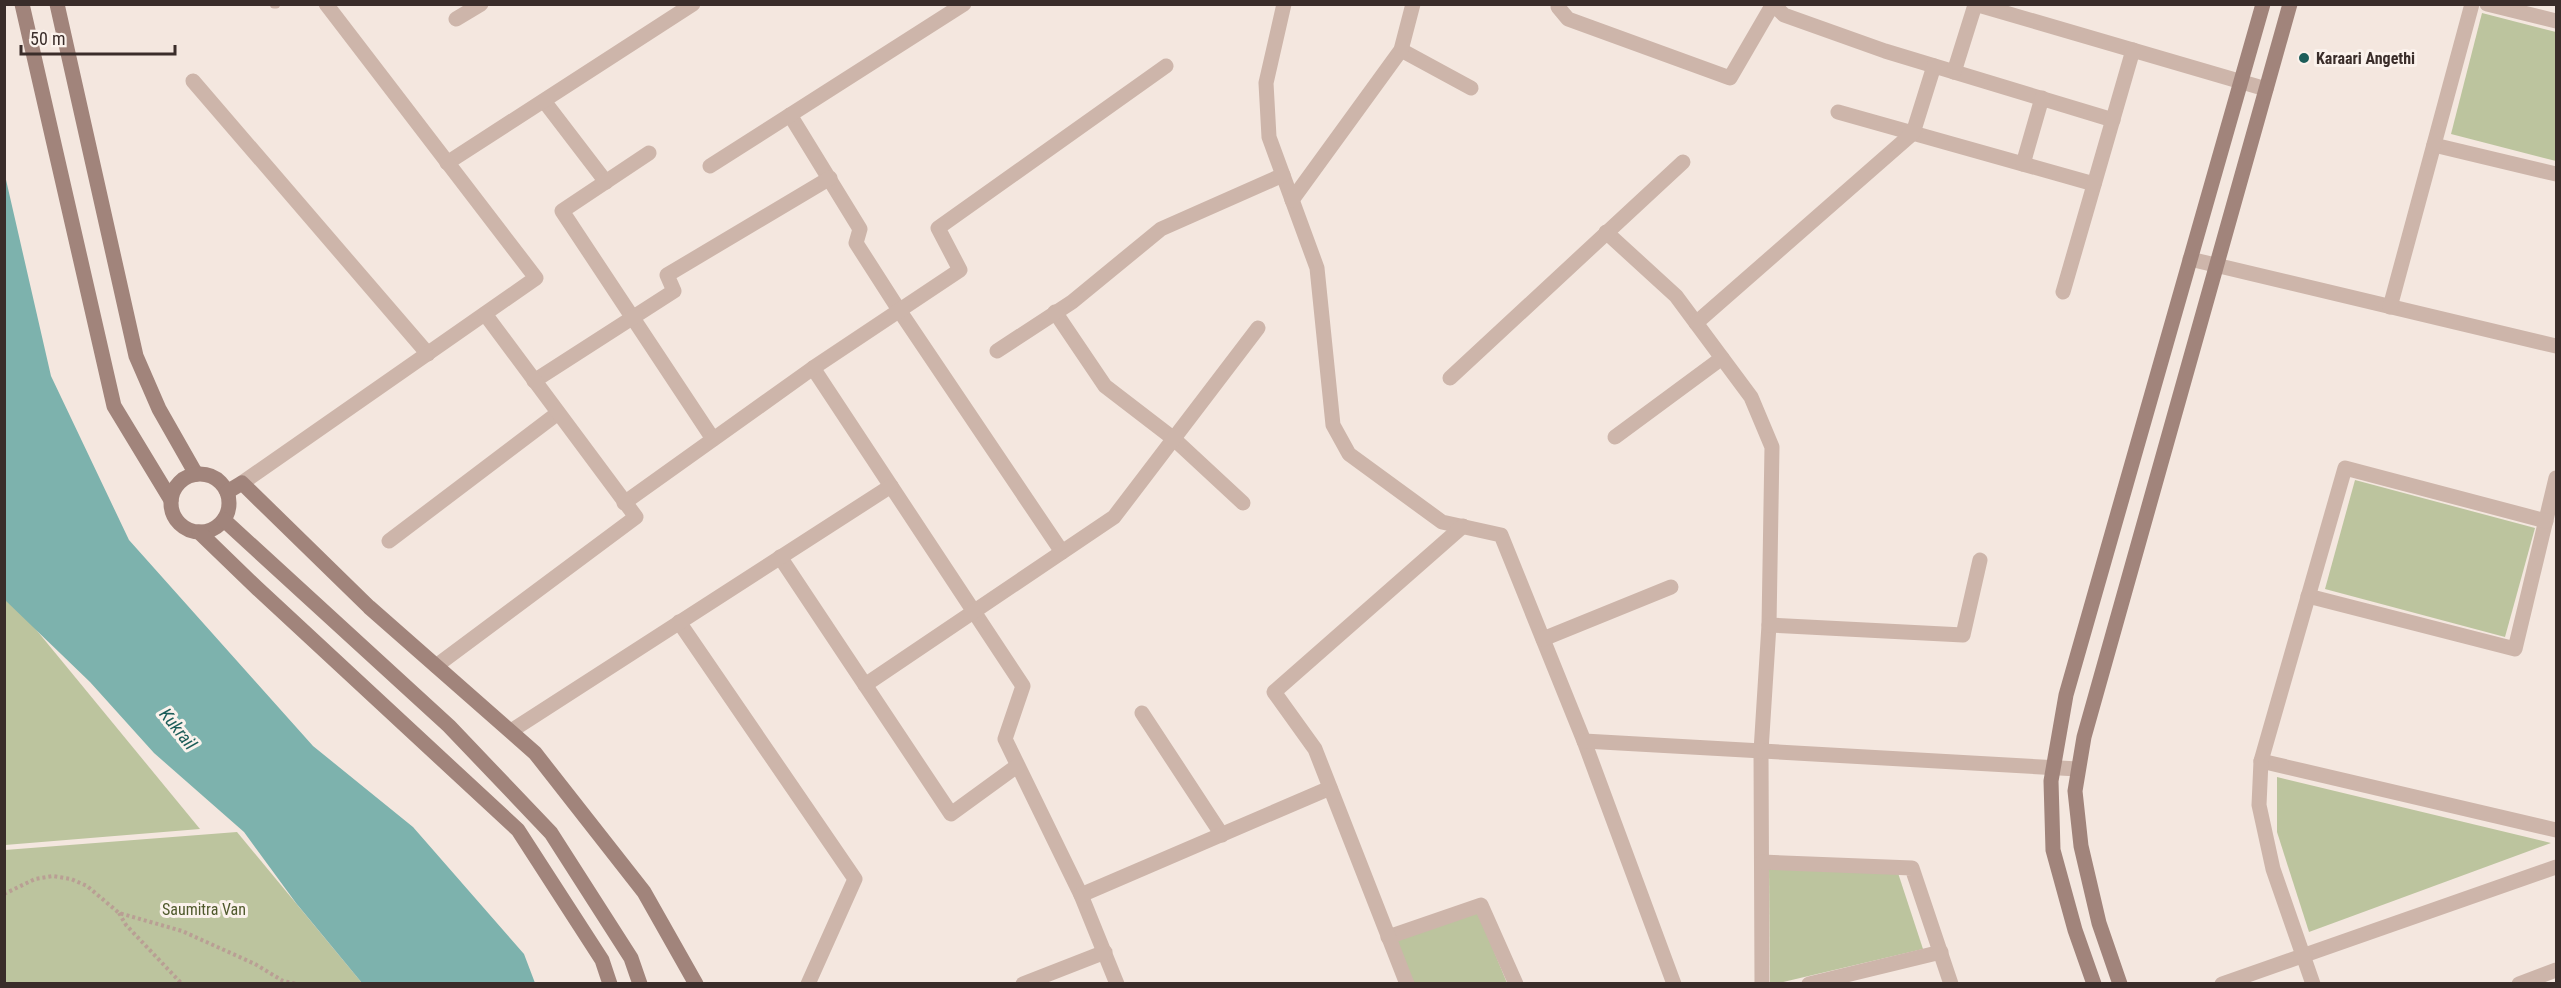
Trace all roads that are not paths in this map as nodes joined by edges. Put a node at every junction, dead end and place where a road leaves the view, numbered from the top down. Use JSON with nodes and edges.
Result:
{"nodes":[{"id":1,"x":22,"y":4,"type":"edge"},
{"id":2,"x":57,"y":4,"type":"edge"},
{"id":3,"x":326,"y":4,"type":"edge"},
{"id":4,"x":481,"y":4,"type":"edge"},
{"id":5,"x":693,"y":4,"type":"edge"},
{"id":6,"x":964,"y":4,"type":"edge"},
{"id":7,"x":1284,"y":4,"type":"edge"},
{"id":8,"x":1413,"y":4,"type":"edge"},
{"id":9,"x":2263,"y":4,"type":"edge"},
{"id":10,"x":2290,"y":4,"type":"edge"},
{"id":11,"x":2472,"y":4,"type":"edge"},
{"id":12,"x":2487,"y":4,"type":"edge"},
{"id":13,"x":1556,"y":5,"type":"edge"},
{"id":14,"x":456,"y":19,"type":"dead end"},
{"id":15,"x":2556,"y":21,"type":"edge"},
{"id":16,"x":1401,"y":50,"type":"junction"},
{"id":17,"x":2133,"y":50,"type":"junction"},
{"id":18,"x":1166,"y":66,"type":"dead end"},
{"id":19,"x":1934,"y":66,"type":"junction"},
{"id":20,"x":1954,"y":72,"type":"junction"},
{"id":21,"x":193,"y":81,"type":"dead end"},
{"id":22,"x":2240,"y":81,"type":"junction"},
{"id":23,"x":1471,"y":88,"type":"dead end"},
{"id":24,"x":2266,"y":89,"type":"junction"},
{"id":25,"x":2042,"y":98,"type":"junction"},
{"id":26,"x":544,"y":101,"type":"junction"},
{"id":27,"x":1838,"y":112,"type":"dead end"},
{"id":28,"x":790,"y":115,"type":"junction"},
{"id":29,"x":2113,"y":120,"type":"junction"},
{"id":30,"x":1913,"y":133,"type":"junction"},
{"id":31,"x":2434,"y":145,"type":"junction"},
{"id":32,"x":649,"y":153,"type":"dead end"},
{"id":33,"x":1683,"y":162,"type":"dead end"},
{"id":34,"x":447,"y":163,"type":"junction"},
{"id":35,"x":2023,"y":164,"type":"junction"},
{"id":36,"x":710,"y":166,"type":"dead end"},
{"id":37,"x":2556,"y":174,"type":"edge"},
{"id":38,"x":1283,"y":175,"type":"junction"},
{"id":39,"x":830,"y":178,"type":"junction"},
{"id":40,"x":606,"y":182,"type":"junction"},
{"id":41,"x":2094,"y":184,"type":"junction"},
{"id":42,"x":1292,"y":200,"type":"junction"},
{"id":43,"x":1606,"y":232,"type":"junction"},
{"id":44,"x":2190,"y":259,"type":"junction"},
{"id":45,"x":2216,"y":265,"type":"junction"},
{"id":46,"x":2063,"y":292,"type":"dead end"},
{"id":47,"x":2391,"y":307,"type":"junction"},
{"id":48,"x":899,"y":310,"type":"junction"},
{"id":49,"x":1055,"y":312,"type":"junction"},
{"id":50,"x":485,"y":314,"type":"junction"},
{"id":51,"x":633,"y":317,"type":"junction"},
{"id":52,"x":1696,"y":323,"type":"junction"},
{"id":53,"x":1258,"y":328,"type":"dead end"},
{"id":54,"x":2556,"y":346,"type":"edge"},
{"id":55,"x":997,"y":351,"type":"dead end"},
{"id":56,"x":428,"y":354,"type":"junction"},
{"id":57,"x":1722,"y":358,"type":"junction"},
{"id":58,"x":813,"y":368,"type":"junction"},
{"id":59,"x":1450,"y":378,"type":"dead end"},
{"id":60,"x":534,"y":381,"type":"junction"},
{"id":61,"x":558,"y":413,"type":"junction"},
{"id":62,"x":1615,"y":437,"type":"dead end"},
{"id":63,"x":713,"y":439,"type":"junction"},
{"id":64,"x":1174,"y":439,"type":"junction"},
{"id":65,"x":196,"y":474,"type":"junction"},
{"id":66,"x":2556,"y":477,"type":"edge"},
{"id":67,"x":242,"y":483,"type":"junction"},
{"id":68,"x":891,"y":486,"type":"junction"},
{"id":69,"x":227,"y":492,"type":"junction"},
{"id":70,"x":171,"y":500,"type":"junction"},
{"id":71,"x":624,"y":503,"type":"junction"},
{"id":72,"x":1243,"y":503,"type":"dead end"},
{"id":73,"x":224,"y":520,"type":"junction"},
{"id":74,"x":2546,"y":521,"type":"junction"},
{"id":75,"x":1463,"y":526,"type":"junction"},
{"id":76,"x":199,"y":532,"type":"junction"},
{"id":77,"x":389,"y":541,"type":"dead end"},
{"id":78,"x":1062,"y":552,"type":"junction"},
{"id":79,"x":780,"y":557,"type":"junction"},
{"id":80,"x":1980,"y":560,"type":"dead end"},
{"id":81,"x":1671,"y":587,"type":"dead end"},
{"id":82,"x":2308,"y":596,"type":"junction"},
{"id":83,"x":974,"y":611,"type":"junction"},
{"id":84,"x":679,"y":622,"type":"junction"},
{"id":85,"x":1769,"y":625,"type":"junction"},
{"id":86,"x":1543,"y":639,"type":"junction"},
{"id":87,"x":436,"y":666,"type":"junction"},
{"id":88,"x":865,"y":685,"type":"junction"},
{"id":89,"x":1142,"y":713,"type":"dead end"},
{"id":90,"x":511,"y":731,"type":"junction"},
{"id":91,"x":1584,"y":741,"type":"junction"},
{"id":92,"x":1761,"y":751,"type":"junction"},
{"id":93,"x":2261,"y":760,"type":"junction"},
{"id":94,"x":1017,"y":766,"type":"junction"},
{"id":95,"x":2054,"y":767,"type":"junction"},
{"id":96,"x":2078,"y":769,"type":"junction"},
{"id":97,"x":1330,"y":788,"type":"junction"},
{"id":98,"x":2556,"y":830,"type":"edge"},
{"id":99,"x":1222,"y":835,"type":"junction"},
{"id":100,"x":1762,"y":862,"type":"junction"},
{"id":101,"x":2556,"y":867,"type":"edge"},
{"id":102,"x":1081,"y":895,"type":"junction"},
{"id":103,"x":1388,"y":937,"type":"junction"},
{"id":104,"x":1105,"y":952,"type":"junction"},
{"id":105,"x":1941,"y":952,"type":"junction"},
{"id":106,"x":2303,"y":955,"type":"junction"},
{"id":107,"x":2556,"y":970,"type":"edge"},
{"id":108,"x":610,"y":984,"type":"edge"},
{"id":109,"x":640,"y":984,"type":"edge"},
{"id":110,"x":696,"y":984,"type":"edge"},
{"id":111,"x":808,"y":984,"type":"edge"},
{"id":112,"x":1023,"y":984,"type":"edge"},
{"id":113,"x":1117,"y":984,"type":"edge"},
{"id":114,"x":1407,"y":984,"type":"edge"},
{"id":115,"x":1516,"y":984,"type":"edge"},
{"id":116,"x":1674,"y":984,"type":"edge"},
{"id":117,"x":1762,"y":984,"type":"edge"},
{"id":118,"x":1809,"y":984,"type":"edge"},
{"id":119,"x":1951,"y":984,"type":"edge"},
{"id":120,"x":2094,"y":984,"type":"edge"},
{"id":121,"x":2120,"y":984,"type":"edge"},
{"id":122,"x":2222,"y":984,"type":"edge"},
{"id":123,"x":2313,"y":984,"type":"edge"},
{"id":124,"x":2519,"y":984,"type":"edge"}],
"edges":[{"from":1,"to":70,"type":"street"},
{"from":2,"to":65,"type":"street"},
{"from":3,"to":34,"type":"street"},
{"from":4,"to":14,"type":"street"},
{"from":5,"to":26,"type":"street"},
{"from":6,"to":28,"type":"street"},
{"from":7,"to":38,"type":"street"},
{"from":8,"to":16,"type":"street"},
{"from":9,"to":22,"type":"street"},
{"from":10,"to":24,"type":"street"},
{"from":11,"to":31,"type":"street"},
{"from":12,"to":15,"type":"street"},
{"from":13,"to":19,"type":"street"},
{"from":16,"to":23,"type":"street"},
{"from":16,"to":42,"type":"street"},
{"from":17,"to":20,"type":"street"},
{"from":17,"to":22,"type":"street"},
{"from":17,"to":29,"type":"street"},
{"from":18,"to":48,"type":"street"},
{"from":19,"to":20,"type":"street"},
{"from":19,"to":30,"type":"street"},
{"from":20,"to":25,"type":"street"},
{"from":21,"to":56,"type":"street"},
{"from":22,"to":24,"type":"street"},
{"from":22,"to":44,"type":"street"},
{"from":24,"to":45,"type":"street"},
{"from":25,"to":29,"type":"street"},
{"from":25,"to":35,"type":"street"},
{"from":26,"to":34,"type":"street"},
{"from":26,"to":40,"type":"street"},
{"from":27,"to":30,"type":"street"},
{"from":28,"to":36,"type":"street"},
{"from":28,"to":39,"type":"street"},
{"from":29,"to":41,"type":"street"},
{"from":30,"to":35,"type":"street"},
{"from":30,"to":52,"type":"street"},
{"from":31,"to":37,"type":"street"},
{"from":31,"to":47,"type":"street"},
{"from":32,"to":40,"type":"street"},
{"from":33,"to":43,"type":"street"},
{"from":34,"to":50,"type":"street"},
{"from":35,"to":41,"type":"street"},
{"from":38,"to":42,"type":"street"},
{"from":38,"to":49,"type":"street"},
{"from":39,"to":48,"type":"street"},
{"from":39,"to":51,"type":"street"},
{"from":40,"to":51,"type":"street"},
{"from":41,"to":46,"type":"street"},
{"from":42,"to":75,"type":"street"},
{"from":43,"to":52,"type":"street"},
{"from":43,"to":59,"type":"street"},
{"from":44,"to":45,"type":"street"},
{"from":44,"to":95,"type":"street"},
{"from":45,"to":47,"type":"street"},
{"from":45,"to":96,"type":"street"},
{"from":47,"to":54,"type":"street"},
{"from":48,"to":58,"type":"street"},
{"from":48,"to":78,"type":"street"},
{"from":49,"to":55,"type":"street"},
{"from":49,"to":64,"type":"street"},
{"from":50,"to":56,"type":"street"},
{"from":50,"to":60,"type":"street"},
{"from":51,"to":60,"type":"street"},
{"from":51,"to":63,"type":"street"},
{"from":52,"to":57,"type":"street"},
{"from":53,"to":64,"type":"street"},
{"from":56,"to":67,"type":"street"},
{"from":57,"to":62,"type":"street"},
{"from":57,"to":85,"type":"street"},
{"from":58,"to":63,"type":"street"},
{"from":58,"to":68,"type":"street"},
{"from":60,"to":61,"type":"street"},
{"from":61,"to":71,"type":"street"},
{"from":61,"to":77,"type":"street"},
{"from":63,"to":71,"type":"street"},
{"from":64,"to":72,"type":"street"},
{"from":64,"to":78,"type":"street"},
{"from":65,"to":69,"type":"street"},
{"from":65,"to":70,"type":"street"},
{"from":66,"to":74,"type":"street"},
{"from":67,"to":69,"type":"street"},
{"from":67,"to":87,"type":"street"},
{"from":68,"to":79,"type":"street"},
{"from":68,"to":83,"type":"street"},
{"from":69,"to":73,"type":"street"},
{"from":70,"to":76,"type":"street"},
{"from":71,"to":87,"type":"street"},
{"from":73,"to":76,"type":"street"},
{"from":73,"to":109,"type":"street"},
{"from":74,"to":82,"type":"street"},
{"from":74,"to":82,"type":"street"},
{"from":75,"to":86,"type":"street"},
{"from":75,"to":97,"type":"street"},
{"from":76,"to":108,"type":"street"},
{"from":78,"to":83,"type":"street"},
{"from":79,"to":84,"type":"street"},
{"from":79,"to":88,"type":"street"},
{"from":80,"to":85,"type":"street"},
{"from":81,"to":86,"type":"street"},
{"from":82,"to":93,"type":"street"},
{"from":83,"to":88,"type":"street"},
{"from":83,"to":94,"type":"street"},
{"from":84,"to":90,"type":"street"},
{"from":84,"to":111,"type":"street"},
{"from":85,"to":92,"type":"street"},
{"from":86,"to":91,"type":"street"},
{"from":87,"to":90,"type":"street"},
{"from":88,"to":94,"type":"street"},
{"from":89,"to":99,"type":"street"},
{"from":90,"to":110,"type":"street"},
{"from":91,"to":92,"type":"street"},
{"from":91,"to":116,"type":"street"},
{"from":92,"to":95,"type":"street"},
{"from":92,"to":100,"type":"street"},
{"from":93,"to":98,"type":"street"},
{"from":93,"to":106,"type":"street"},
{"from":94,"to":102,"type":"street"},
{"from":95,"to":96,"type":"street"},
{"from":95,"to":120,"type":"street"},
{"from":96,"to":121,"type":"street"},
{"from":97,"to":99,"type":"street"},
{"from":97,"to":103,"type":"street"},
{"from":99,"to":102,"type":"street"},
{"from":100,"to":105,"type":"street"},
{"from":100,"to":117,"type":"street"},
{"from":101,"to":106,"type":"street"},
{"from":102,"to":104,"type":"street"},
{"from":103,"to":114,"type":"street"},
{"from":103,"to":115,"type":"street"},
{"from":104,"to":112,"type":"street"},
{"from":104,"to":113,"type":"street"},
{"from":105,"to":118,"type":"street"},
{"from":105,"to":119,"type":"street"},
{"from":106,"to":122,"type":"street"},
{"from":106,"to":123,"type":"street"},
{"from":107,"to":124,"type":"street"}]}
